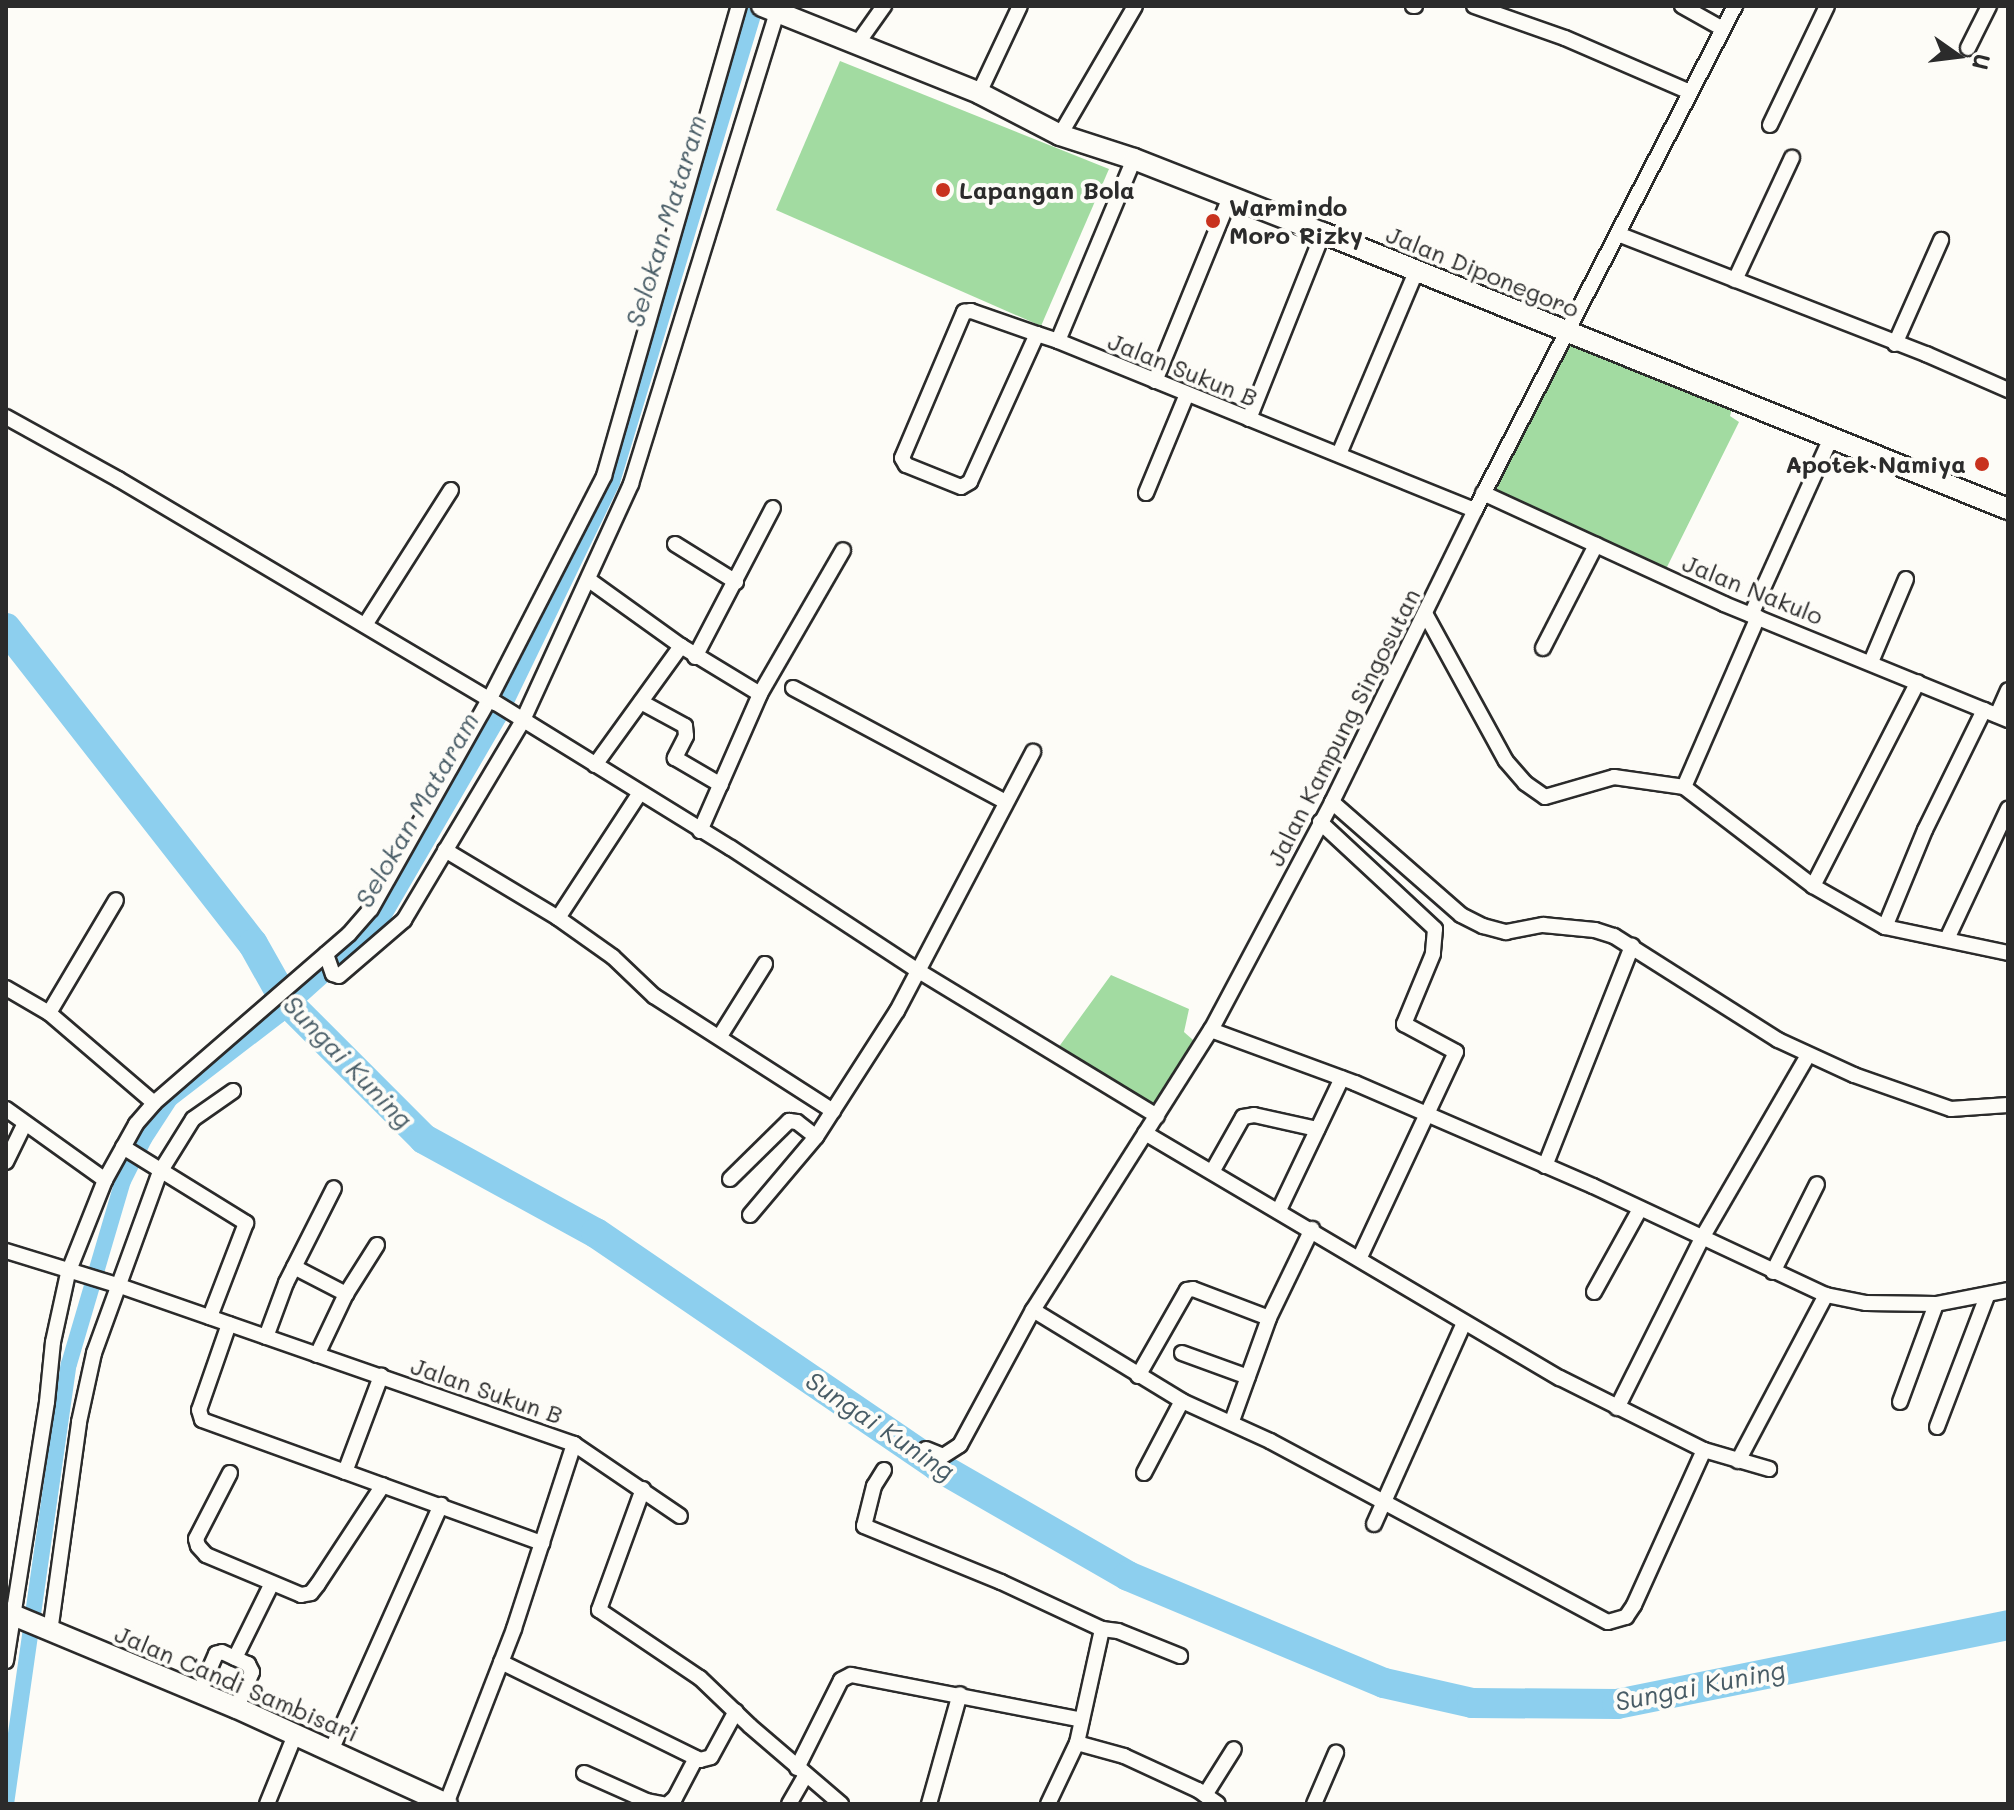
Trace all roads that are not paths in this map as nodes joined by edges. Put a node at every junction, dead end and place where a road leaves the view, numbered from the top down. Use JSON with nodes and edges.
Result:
{"nodes":[{"id":1,"x":739,"y":6,"type":"edge"},
{"id":2,"x":884,"y":6,"type":"edge"},
{"id":3,"x":1020,"y":6,"type":"edge"},
{"id":4,"x":1135,"y":6,"type":"edge"},
{"id":5,"x":1474,"y":6,"type":"edge"},
{"id":6,"x":1682,"y":6,"type":"edge"},
{"id":7,"x":1735,"y":6,"type":"edge"},
{"id":8,"x":1827,"y":6,"type":"edge"},
{"id":9,"x":1989,"y":6,"type":"edge"},
{"id":10,"x":770,"y":9,"type":"edge"},
{"id":11,"x":1723,"y":29,"type":"junction"},
{"id":12,"x":857,"y":44,"type":"junction"},
{"id":13,"x":1968,"y":48,"type":"dead end"},
{"id":14,"x":1690,"y":92,"type":"junction"},
{"id":15,"x":979,"y":93,"type":"junction"},
{"id":16,"x":1770,"y":125,"type":"dead end"},
{"id":17,"x":1060,"y":135,"type":"junction"},
{"id":18,"x":1792,"y":158,"type":"dead end"},
{"id":19,"x":1134,"y":159,"type":"junction"},
{"id":20,"x":1230,"y":197,"type":"junction"},
{"id":21,"x":1323,"y":233,"type":"junction"},
{"id":22,"x":1618,"y":234,"type":"junction"},
{"id":23,"x":1941,"y":240,"type":"dead end"},
{"id":24,"x":1416,"y":272,"type":"junction"},
{"id":25,"x":1735,"y":280,"type":"junction"},
{"id":26,"x":1568,"y":333,"type":"junction"},
{"id":27,"x":1037,"y":334,"type":"junction"},
{"id":28,"x":1058,"y":341,"type":"junction"},
{"id":29,"x":1895,"y":344,"type":"junction"},
{"id":30,"x":1155,"y":381,"type":"junction"},
{"id":31,"x":2008,"y":390,"type":"edge"},
{"id":32,"x":1187,"y":394,"type":"junction"},
{"id":33,"x":6,"y":417,"type":"edge"},
{"id":34,"x":1249,"y":419,"type":"junction"},
{"id":35,"x":1831,"y":438,"type":"junction"},
{"id":36,"x":1339,"y":454,"type":"junction"},
{"id":37,"x":451,"y":490,"type":"dead end"},
{"id":38,"x":1146,"y":493,"type":"dead end"},
{"id":39,"x":1483,"y":493,"type":"junction"},
{"id":40,"x":773,"y":508,"type":"dead end"},
{"id":41,"x":2008,"y":509,"type":"edge"},
{"id":42,"x":1475,"y":510,"type":"junction"},
{"id":43,"x":675,"y":544,"type":"dead end"},
{"id":44,"x":1596,"y":545,"type":"junction"},
{"id":45,"x":843,"y":550,"type":"dead end"},
{"id":46,"x":1906,"y":579,"type":"dead end"},
{"id":47,"x":589,"y":580,"type":"junction"},
{"id":48,"x":736,"y":582,"type":"junction"},
{"id":49,"x":1426,"y":615,"type":"junction"},
{"id":50,"x":1755,"y":616,"type":"junction"},
{"id":51,"x":365,"y":625,"type":"junction"},
{"id":52,"x":681,"y":646,"type":"junction"},
{"id":53,"x":1543,"y":648,"type":"dead end"},
{"id":54,"x":695,"y":657,"type":"junction"},
{"id":55,"x":1871,"y":662,"type":"junction"},
{"id":56,"x":1918,"y":682,"type":"junction"},
{"id":57,"x":793,"y":688,"type":"dead end"},
{"id":58,"x":2008,"y":690,"type":"edge"},
{"id":59,"x":760,"y":694,"type":"junction"},
{"id":60,"x":493,"y":701,"type":"junction"},
{"id":61,"x":641,"y":702,"type":"junction"},
{"id":62,"x":1996,"y":715,"type":"edge"},
{"id":63,"x":522,"y":719,"type":"junction"},
{"id":64,"x":1033,"y":752,"type":"dead end"},
{"id":65,"x":595,"y":765,"type":"junction"},
{"id":66,"x":721,"y":785,"type":"junction"},
{"id":67,"x":1684,"y":787,"type":"junction"},
{"id":68,"x":639,"y":794,"type":"junction"},
{"id":69,"x":1004,"y":801,"type":"junction"},
{"id":70,"x":1332,"y":802,"type":"junction"},
{"id":71,"x":2008,"y":809,"type":"edge"},
{"id":72,"x":1320,"y":822,"type":"junction"},
{"id":73,"x":700,"y":831,"type":"junction"},
{"id":74,"x":445,"y":850,"type":"junction"},
{"id":75,"x":1813,"y":886,"type":"junction"},
{"id":76,"x":116,"y":900,"type":"dead end"},
{"id":77,"x":558,"y":918,"type":"junction"},
{"id":78,"x":1885,"y":927,"type":"junction"},
{"id":79,"x":1947,"y":939,"type":"junction"},
{"id":80,"x":1632,"y":946,"type":"junction"},
{"id":81,"x":2008,"y":953,"type":"edge"},
{"id":82,"x":326,"y":962,"type":"junction"},
{"id":83,"x":765,"y":964,"type":"dead end"},
{"id":84,"x":917,"y":970,"type":"junction"},
{"id":85,"x":6,"y":988,"type":"edge"},
{"id":86,"x":49,"y":1013,"type":"junction"},
{"id":87,"x":1211,"y":1030,"type":"junction"},
{"id":88,"x":720,"y":1036,"type":"junction"},
{"id":89,"x":1808,"y":1055,"type":"junction"},
{"id":90,"x":1342,"y":1078,"type":"junction"},
{"id":91,"x":233,"y":1091,"type":"dead end"},
{"id":92,"x":154,"y":1103,"type":"junction"},
{"id":93,"x":2008,"y":1105,"type":"edge"},
{"id":94,"x":6,"y":1109,"type":"edge"},
{"id":95,"x":833,"y":1111,"type":"junction"},
{"id":96,"x":1427,"y":1114,"type":"junction"},
{"id":97,"x":1157,"y":1116,"type":"junction"},
{"id":98,"x":25,"y":1123,"type":"junction"},
{"id":99,"x":1317,"y":1129,"type":"junction"},
{"id":100,"x":1145,"y":1133,"type":"junction"},
{"id":101,"x":816,"y":1137,"type":"junction"},
{"id":102,"x":125,"y":1149,"type":"junction"},
{"id":103,"x":6,"y":1162,"type":"edge"},
{"id":104,"x":1545,"y":1166,"type":"junction"},
{"id":105,"x":160,"y":1172,"type":"junction"},
{"id":106,"x":1212,"y":1172,"type":"junction"},
{"id":107,"x":730,"y":1179,"type":"dead end"},
{"id":108,"x":105,"y":1180,"type":"junction"},
{"id":109,"x":1817,"y":1184,"type":"dead end"},
{"id":110,"x":334,"y":1188,"type":"dead end"},
{"id":111,"x":1640,"y":1209,"type":"junction"},
{"id":112,"x":1279,"y":1210,"type":"junction"},
{"id":113,"x":750,"y":1215,"type":"dead end"},
{"id":114,"x":1312,"y":1229,"type":"junction"},
{"id":115,"x":1702,"y":1238,"type":"junction"},
{"id":116,"x":377,"y":1245,"type":"dead end"},
{"id":117,"x":6,"y":1251,"type":"edge"},
{"id":118,"x":1360,"y":1257,"type":"junction"},
{"id":119,"x":294,"y":1267,"type":"junction"},
{"id":120,"x":1773,"y":1272,"type":"junction"},
{"id":121,"x":74,"y":1274,"type":"junction"},
{"id":122,"x":120,"y":1286,"type":"junction"},
{"id":123,"x":2008,"y":1290,"type":"edge"},
{"id":124,"x":1594,"y":1292,"type":"dead end"},
{"id":125,"x":346,"y":1294,"type":"junction"},
{"id":126,"x":1826,"y":1295,"type":"junction"},
{"id":127,"x":1987,"y":1296,"type":"junction"},
{"id":128,"x":1936,"y":1304,"type":"junction"},
{"id":129,"x":1033,"y":1310,"type":"junction"},
{"id":130,"x":210,"y":1317,"type":"junction"},
{"id":131,"x":1269,"y":1318,"type":"junction"},
{"id":132,"x":1464,"y":1323,"type":"junction"},
{"id":133,"x":229,"y":1324,"type":"junction"},
{"id":134,"x":266,"y":1337,"type":"junction"},
{"id":135,"x":1182,"y":1353,"type":"dead end"},
{"id":136,"x":317,"y":1355,"type":"junction"},
{"id":137,"x":381,"y":1376,"type":"junction"},
{"id":138,"x":1138,"y":1376,"type":"junction"},
{"id":139,"x":1248,"y":1377,"type":"junction"},
{"id":140,"x":1182,"y":1401,"type":"junction"},
{"id":141,"x":1900,"y":1402,"type":"dead end"},
{"id":142,"x":1617,"y":1408,"type":"junction"},
{"id":143,"x":1232,"y":1421,"type":"junction"},
{"id":144,"x":1937,"y":1427,"type":"dead end"},
{"id":145,"x":574,"y":1444,"type":"junction"},
{"id":146,"x":926,"y":1449,"type":"dead end"},
{"id":147,"x":1704,"y":1450,"type":"junction"},
{"id":148,"x":1738,"y":1461,"type":"junction"},
{"id":149,"x":1769,"y":1469,"type":"dead end"},
{"id":150,"x":884,"y":1470,"type":"dead end"},
{"id":151,"x":345,"y":1472,"type":"junction"},
{"id":152,"x":230,"y":1473,"type":"dead end"},
{"id":153,"x":1144,"y":1473,"type":"dead end"},
{"id":154,"x":383,"y":1485,"type":"junction"},
{"id":155,"x":643,"y":1489,"type":"junction"},
{"id":156,"x":1384,"y":1500,"type":"junction"},
{"id":157,"x":441,"y":1505,"type":"junction"},
{"id":158,"x":680,"y":1516,"type":"dead end"},
{"id":159,"x":1374,"y":1524,"type":"dead end"},
{"id":160,"x":542,"y":1543,"type":"junction"},
{"id":161,"x":271,"y":1585,"type":"junction"},
{"id":162,"x":12,"y":1615,"type":"edge"},
{"id":163,"x":1102,"y":1629,"type":"junction"},
{"id":164,"x":47,"y":1630,"type":"junction"},
{"id":165,"x":1180,"y":1656,"type":"dead end"},
{"id":166,"x":235,"y":1658,"type":"junction"},
{"id":167,"x":6,"y":1661,"type":"edge"},
{"id":168,"x":501,"y":1662,"type":"junction"},
{"id":169,"x":199,"y":1693,"type":"junction"},
{"id":170,"x":960,"y":1694,"type":"junction"},
{"id":171,"x":237,"y":1708,"type":"junction"},
{"id":172,"x":736,"y":1711,"type":"junction"},
{"id":173,"x":1082,"y":1720,"type":"junction"},
{"id":174,"x":295,"y":1735,"type":"junction"},
{"id":175,"x":1077,"y":1743,"type":"junction"},
{"id":176,"x":1234,"y":1749,"type":"dead end"},
{"id":177,"x":330,"y":1753,"type":"junction"},
{"id":178,"x":1336,"y":1753,"type":"dead end"},
{"id":179,"x":696,"y":1758,"type":"junction"},
{"id":180,"x":802,"y":1771,"type":"junction"},
{"id":181,"x":584,"y":1773,"type":"dead end"},
{"id":182,"x":1205,"y":1795,"type":"junction"},
{"id":183,"x":267,"y":1804,"type":"edge"},
{"id":184,"x":446,"y":1804,"type":"edge"},
{"id":185,"x":666,"y":1804,"type":"edge"},
{"id":186,"x":789,"y":1804,"type":"edge"},
{"id":187,"x":841,"y":1804,"type":"edge"},
{"id":188,"x":929,"y":1804,"type":"edge"},
{"id":189,"x":1048,"y":1804,"type":"edge"},
{"id":190,"x":1218,"y":1804,"type":"edge"},
{"id":191,"x":1314,"y":1804,"type":"edge"}],
"edges":[{"from":1,"to":60,"type":"street"},
{"from":2,"to":12,"type":"street"},
{"from":3,"to":15,"type":"street"},
{"from":4,"to":17,"type":"street"},
{"from":5,"to":14,"type":"street"},
{"from":6,"to":11,"type":"street"},
{"from":7,"to":11,"type":"street","name":"Jalan Kampung Singosutan"},
{"from":8,"to":16,"type":"street"},
{"from":9,"to":13,"type":"street"},
{"from":10,"to":12,"type":"street","name":"Jalan Diponegoro"},
{"from":10,"to":47,"type":"street"},
{"from":11,"to":14,"type":"street","name":"Jalan Kampung Singosutan"},
{"from":12,"to":15,"type":"street","name":"Jalan Diponegoro"},
{"from":14,"to":22,"type":"street","name":"Jalan Kampung Singosutan"},
{"from":15,"to":17,"type":"street","name":"Jalan Diponegoro"},
{"from":17,"to":19,"type":"street","name":"Jalan Diponegoro"},
{"from":18,"to":25,"type":"street"},
{"from":19,"to":20,"type":"street","name":"Jalan Diponegoro"},
{"from":19,"to":28,"type":"street"},
{"from":20,"to":21,"type":"street","name":"Jalan Diponegoro"},
{"from":20,"to":30,"type":"street"},
{"from":21,"to":24,"type":"street","name":"Jalan Diponegoro"},
{"from":21,"to":34,"type":"street"},
{"from":22,"to":25,"type":"street"},
{"from":22,"to":26,"type":"street","name":"Jalan Kampung Singosutan"},
{"from":23,"to":29,"type":"street"},
{"from":24,"to":26,"type":"street","name":"Jalan Diponegoro"},
{"from":24,"to":36,"type":"street"},
{"from":25,"to":29,"type":"street"},
{"from":26,"to":35,"type":"street","name":"Jalan Diponegoro"},
{"from":26,"to":39,"type":"street","name":"Jalan Kampung Singosutan"},
{"from":27,"to":27,"type":"street","name":"Jalan Sukun B"},
{"from":27,"to":28,"type":"street","name":"Jalan Sukun B"},
{"from":28,"to":30,"type":"street","name":"Jalan Sukun B"},
{"from":29,"to":31,"type":"street"},
{"from":30,"to":32,"type":"street","name":"Jalan Sukun B"},
{"from":32,"to":34,"type":"street","name":"Jalan Sukun B"},
{"from":32,"to":38,"type":"street"},
{"from":33,"to":51,"type":"street"},
{"from":34,"to":36,"type":"street","name":"Jalan Sukun B"},
{"from":35,"to":41,"type":"street","name":"Jalan Diponegoro"},
{"from":35,"to":50,"type":"street"},
{"from":36,"to":42,"type":"street","name":"Jalan Sukun B"},
{"from":37,"to":51,"type":"street"},
{"from":39,"to":42,"type":"street","name":"Jalan Kampung Singosutan"},
{"from":39,"to":44,"type":"street","name":"Jalan Nakulo"},
{"from":40,"to":48,"type":"street"},
{"from":42,"to":49,"type":"street","name":"Jalan Kampung Singosutan"},
{"from":43,"to":48,"type":"street"},
{"from":44,"to":50,"type":"street","name":"Jalan Nakulo"},
{"from":44,"to":53,"type":"street"},
{"from":45,"to":59,"type":"street"},
{"from":46,"to":55,"type":"street"},
{"from":47,"to":52,"type":"street"},
{"from":47,"to":63,"type":"street"},
{"from":48,"to":54,"type":"street"},
{"from":49,"to":67,"type":"street"},
{"from":49,"to":70,"type":"street","name":"Jalan Kampung Singosutan"},
{"from":50,"to":55,"type":"street","name":"Jalan Nakulo"},
{"from":50,"to":67,"type":"street"},
{"from":51,"to":60,"type":"street"},
{"from":52,"to":54,"type":"street"},
{"from":52,"to":61,"type":"street"},
{"from":54,"to":59,"type":"street"},
{"from":55,"to":56,"type":"street","name":"Jalan Nakulo"},
{"from":56,"to":62,"type":"street","name":"Jalan Nakulo"},
{"from":56,"to":75,"type":"street"},
{"from":57,"to":69,"type":"street"},
{"from":58,"to":62,"type":"street"},
{"from":59,"to":66,"type":"street"},
{"from":60,"to":63,"type":"street"},
{"from":60,"to":82,"type":"street"},
{"from":61,"to":65,"type":"street"},
{"from":61,"to":66,"type":"street"},
{"from":62,"to":78,"type":"street"},
{"from":63,"to":65,"type":"street"},
{"from":63,"to":74,"type":"street"},
{"from":64,"to":69,"type":"street"},
{"from":65,"to":68,"type":"street"},
{"from":66,"to":73,"type":"street"},
{"from":67,"to":75,"type":"street"},
{"from":68,"to":73,"type":"street"},
{"from":68,"to":77,"type":"street"},
{"from":69,"to":84,"type":"street"},
{"from":70,"to":72,"type":"street","name":"Jalan Kampung Singosutan"},
{"from":70,"to":80,"type":"street"},
{"from":71,"to":79,"type":"street"},
{"from":72,"to":87,"type":"street","name":"Jalan Kampung Singosutan"},
{"from":72,"to":96,"type":"street"},
{"from":73,"to":84,"type":"street"},
{"from":74,"to":77,"type":"street"},
{"from":74,"to":82,"type":"street"},
{"from":75,"to":78,"type":"street"},
{"from":76,"to":86,"type":"street"},
{"from":77,"to":88,"type":"street"},
{"from":78,"to":79,"type":"street"},
{"from":79,"to":81,"type":"street"},
{"from":80,"to":89,"type":"street"},
{"from":80,"to":104,"type":"street"},
{"from":82,"to":92,"type":"street"},
{"from":83,"to":88,"type":"street"},
{"from":84,"to":95,"type":"street"},
{"from":84,"to":97,"type":"street"},
{"from":85,"to":86,"type":"street"},
{"from":86,"to":92,"type":"street"},
{"from":87,"to":90,"type":"street"},
{"from":87,"to":97,"type":"street","name":"Jalan Kampung Singosutan"},
{"from":88,"to":95,"type":"street"},
{"from":89,"to":93,"type":"street"},
{"from":89,"to":115,"type":"street"},
{"from":90,"to":96,"type":"street"},
{"from":90,"to":99,"type":"street"},
{"from":91,"to":105,"type":"street"},
{"from":92,"to":102,"type":"street"},
{"from":94,"to":98,"type":"street"},
{"from":95,"to":101,"type":"street"},
{"from":96,"to":104,"type":"street"},
{"from":96,"to":118,"type":"street"},
{"from":97,"to":100,"type":"street","name":"Jalan Kampung Singosutan"},
{"from":98,"to":103,"type":"street"},
{"from":98,"to":108,"type":"street"},
{"from":99,"to":106,"type":"street"},
{"from":99,"to":112,"type":"street"},
{"from":100,"to":106,"type":"street"},
{"from":100,"to":129,"type":"street","name":"Jalan Kampung Singosutan"},
{"from":101,"to":107,"type":"street"},
{"from":101,"to":113,"type":"street"},
{"from":102,"to":105,"type":"street"},
{"from":102,"to":108,"type":"street"},
{"from":104,"to":111,"type":"street"},
{"from":105,"to":122,"type":"street"},
{"from":105,"to":130,"type":"street"},
{"from":106,"to":112,"type":"street"},
{"from":108,"to":121,"type":"street"},
{"from":109,"to":120,"type":"street"},
{"from":110,"to":119,"type":"street"},
{"from":111,"to":115,"type":"street"},
{"from":111,"to":124,"type":"street"},
{"from":112,"to":114,"type":"street"},
{"from":114,"to":118,"type":"street"},
{"from":114,"to":131,"type":"street"},
{"from":115,"to":120,"type":"street"},
{"from":115,"to":142,"type":"street"},
{"from":116,"to":125,"type":"street"},
{"from":117,"to":121,"type":"street","name":"Jalan Sukun B"},
{"from":118,"to":132,"type":"street"},
{"from":119,"to":125,"type":"street"},
{"from":119,"to":134,"type":"street"},
{"from":120,"to":126,"type":"street"},
{"from":121,"to":122,"type":"street","name":"Jalan Sukun B"},
{"from":121,"to":162,"type":"street"},
{"from":122,"to":130,"type":"street","name":"Jalan Sukun B"},
{"from":122,"to":164,"type":"street"},
{"from":123,"to":127,"type":"street"},
{"from":125,"to":136,"type":"street"},
{"from":126,"to":128,"type":"street"},
{"from":126,"to":148,"type":"street"},
{"from":127,"to":128,"type":"street"},
{"from":127,"to":144,"type":"street"},
{"from":128,"to":141,"type":"street"},
{"from":129,"to":138,"type":"street"},
{"from":129,"to":146,"type":"street","name":"Jalan Kampung Singosutan"},
{"from":130,"to":133,"type":"street","name":"Jalan Sukun B"},
{"from":131,"to":138,"type":"street"},
{"from":131,"to":139,"type":"street"},
{"from":132,"to":142,"type":"street"},
{"from":132,"to":156,"type":"street"},
{"from":133,"to":134,"type":"street","name":"Jalan Sukun B"},
{"from":133,"to":151,"type":"street"},
{"from":134,"to":136,"type":"street","name":"Jalan Sukun B"},
{"from":135,"to":139,"type":"street"},
{"from":136,"to":137,"type":"street","name":"Jalan Sukun B"},
{"from":137,"to":145,"type":"street","name":"Jalan Sukun B"},
{"from":137,"to":151,"type":"street"},
{"from":138,"to":140,"type":"street"},
{"from":139,"to":143,"type":"street"},
{"from":140,"to":143,"type":"street"},
{"from":140,"to":153,"type":"street"},
{"from":142,"to":147,"type":"street"},
{"from":143,"to":156,"type":"street"},
{"from":145,"to":155,"type":"street"},
{"from":145,"to":160,"type":"street","name":"Jalan Sukun B"},
{"from":147,"to":148,"type":"street"},
{"from":147,"to":156,"type":"street"},
{"from":148,"to":149,"type":"street"},
{"from":150,"to":163,"type":"street"},
{"from":151,"to":154,"type":"street"},
{"from":152,"to":161,"type":"street"},
{"from":154,"to":157,"type":"street"},
{"from":154,"to":161,"type":"street"},
{"from":155,"to":158,"type":"street"},
{"from":155,"to":172,"type":"street"},
{"from":156,"to":159,"type":"street"},
{"from":157,"to":160,"type":"street"},
{"from":157,"to":177,"type":"street"},
{"from":160,"to":168,"type":"street","name":"Jalan Sukun B"},
{"from":161,"to":166,"type":"street"},
{"from":162,"to":164,"type":"street","name":"Jalan Candi Sambisari"},
{"from":162,"to":167,"type":"street"},
{"from":163,"to":165,"type":"street"},
{"from":163,"to":173,"type":"street"},
{"from":164,"to":169,"type":"street","name":"Jalan Candi Sambisari"},
{"from":166,"to":169,"type":"street"},
{"from":166,"to":171,"type":"street"},
{"from":168,"to":179,"type":"street"},
{"from":168,"to":184,"type":"street","name":"Jalan Sukun B"},
{"from":169,"to":171,"type":"street","name":"Jalan Candi Sambisari"},
{"from":170,"to":173,"type":"street"},
{"from":170,"to":180,"type":"street"},
{"from":170,"to":188,"type":"street"},
{"from":171,"to":174,"type":"street","name":"Jalan Candi Sambisari"},
{"from":172,"to":179,"type":"street"},
{"from":172,"to":180,"type":"street"},
{"from":173,"to":175,"type":"street"},
{"from":174,"to":177,"type":"street","name":"Jalan Candi Sambisari"},
{"from":174,"to":183,"type":"street"},
{"from":175,"to":182,"type":"street"},
{"from":175,"to":189,"type":"street"},
{"from":176,"to":182,"type":"street"},
{"from":177,"to":184,"type":"street","name":"Jalan Candi Sambisari"},
{"from":178,"to":191,"type":"street"},
{"from":179,"to":185,"type":"street"},
{"from":180,"to":186,"type":"street"},
{"from":180,"to":187,"type":"street"},
{"from":181,"to":185,"type":"street"},
{"from":182,"to":190,"type":"street"}]}
